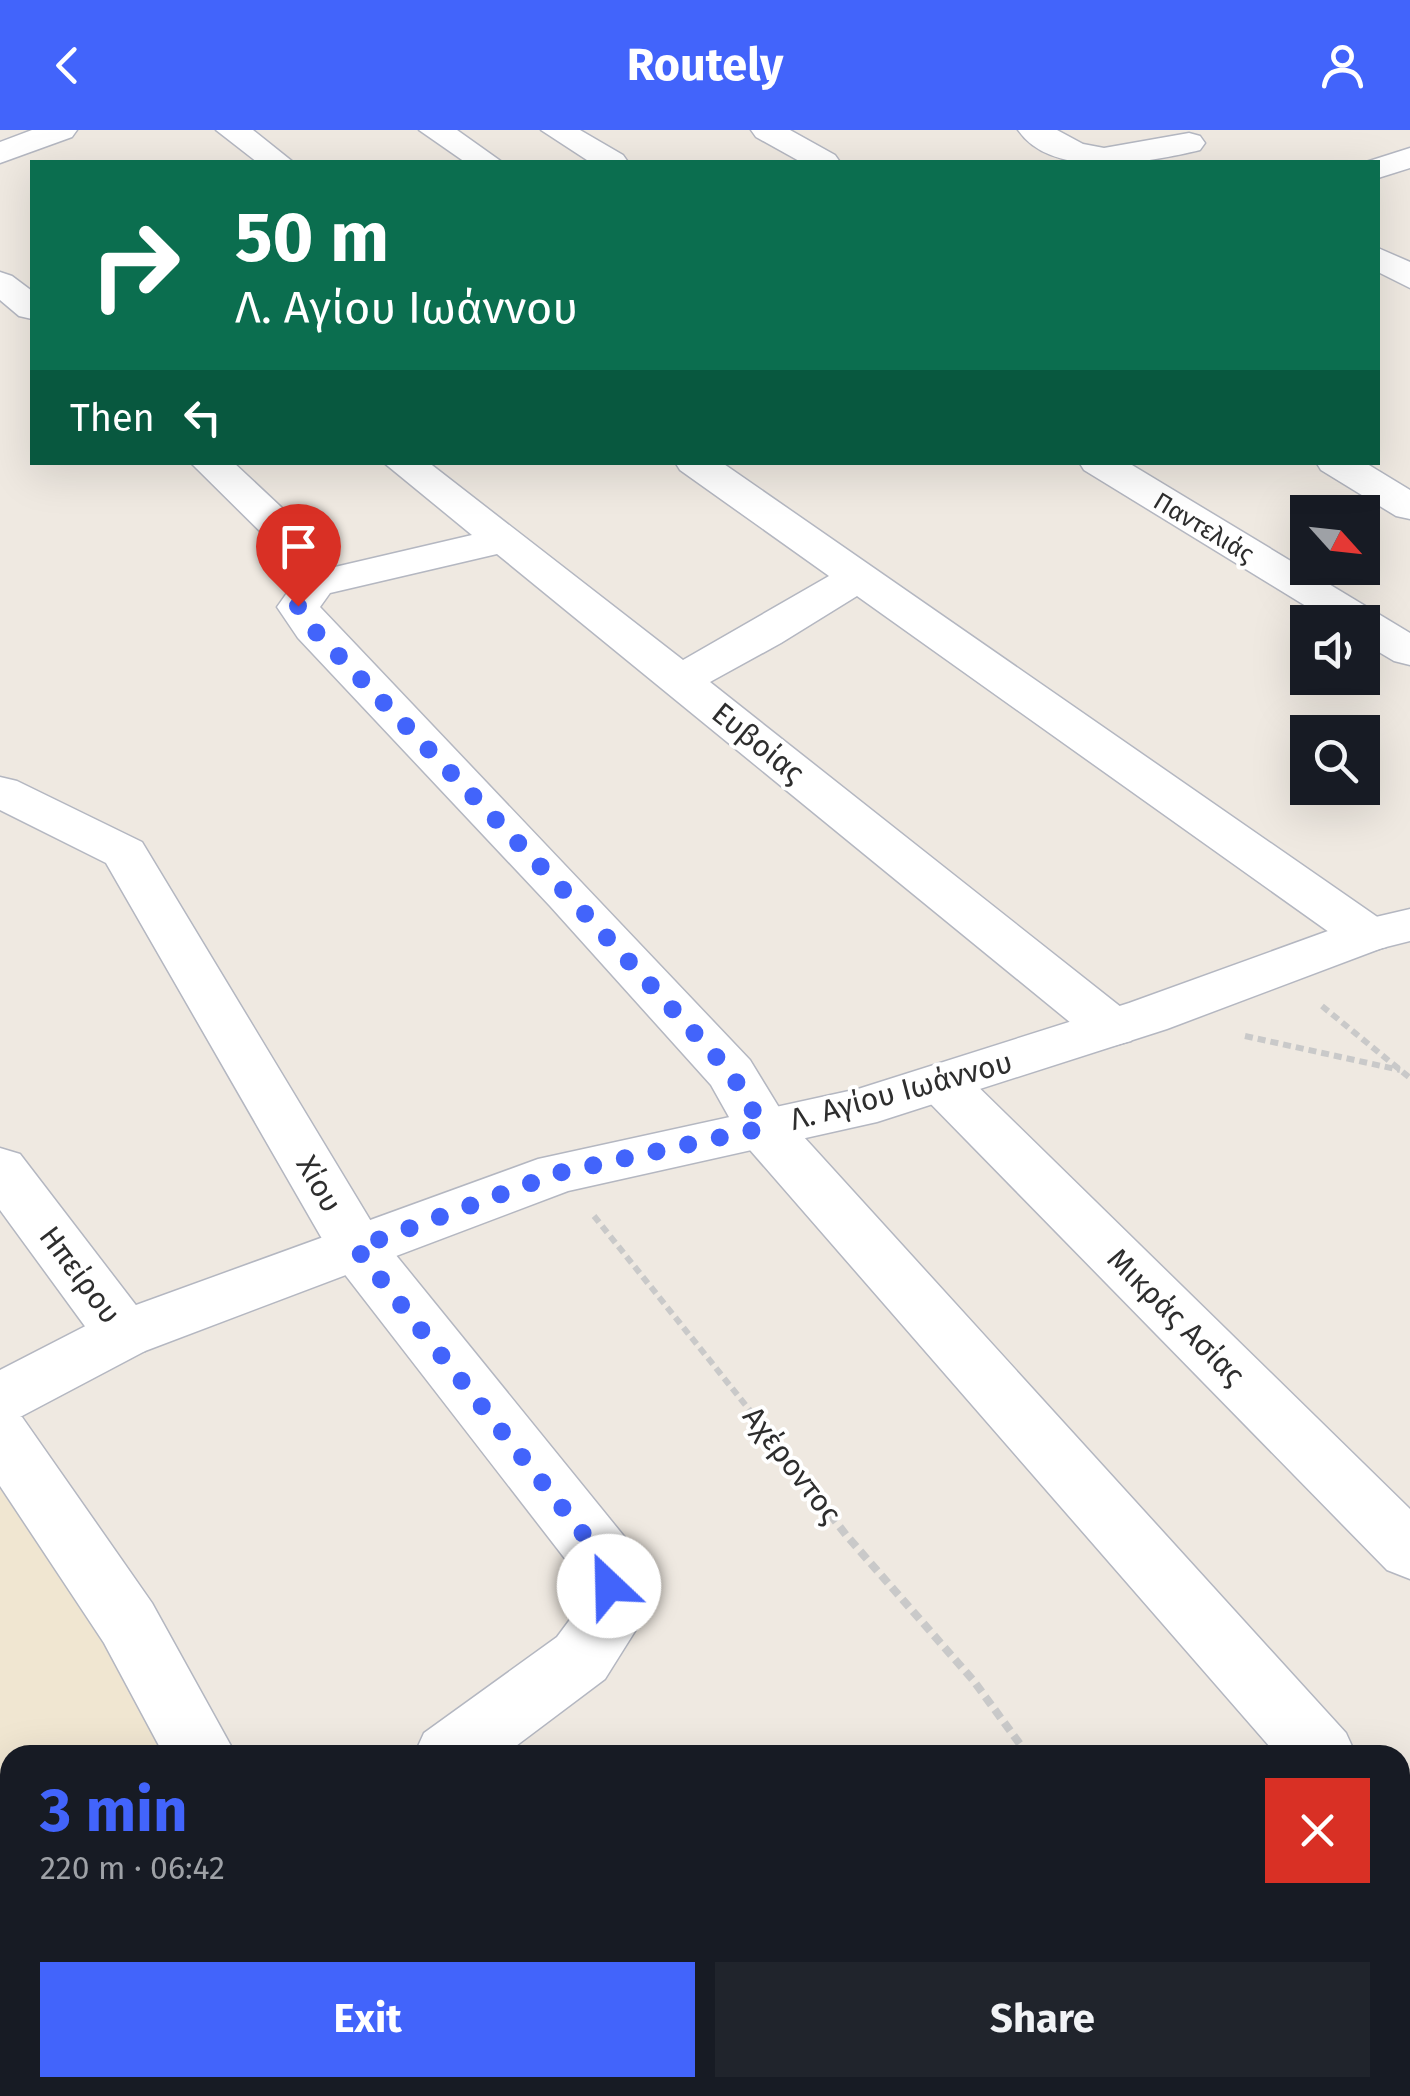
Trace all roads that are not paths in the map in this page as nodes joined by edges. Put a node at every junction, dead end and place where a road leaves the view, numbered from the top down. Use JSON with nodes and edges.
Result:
{"nodes":[{"id":1,"x":61,"y":130,"type":"edge"},
{"id":2,"x":232,"y":130,"type":"edge"},
{"id":3,"x":435,"y":130,"type":"edge"},
{"id":4,"x":557,"y":130,"type":"edge"},
{"id":5,"x":768,"y":130,"type":"edge"},
{"id":6,"x":1034,"y":130,"type":"edge"},
{"id":7,"x":1188,"y":143,"type":"edge"},
{"id":8,"x":18,"y":154,"type":"edge"},
{"id":9,"x":1410,"y":158,"type":"edge"},
{"id":10,"x":274,"y":160,"type":"edge"},
{"id":11,"x":483,"y":160,"type":"edge"},
{"id":12,"x":609,"y":160,"type":"edge"},
{"id":13,"x":820,"y":160,"type":"edge"},
{"id":14,"x":1380,"y":167,"type":"edge"},
{"id":15,"x":1380,"y":259,"type":"edge"},
{"id":16,"x":1410,"y":277,"type":"edge"},
{"id":17,"x":0,"y":283,"type":"edge"},
{"id":18,"x":30,"y":306,"type":"edge"},
{"id":19,"x":213,"y":465,"type":"edge"},
{"id":20,"x":406,"y":465,"type":"edge"},
{"id":21,"x":698,"y":465,"type":"edge"},
{"id":22,"x":1103,"y":465,"type":"edge"},
{"id":23,"x":1340,"y":465,"type":"edge"},
{"id":24,"x":1410,"y":508,"type":"edge"},
{"id":25,"x":506,"y":540,"type":"junction"},
{"id":26,"x":856,"y":578,"type":"junction"},
{"id":27,"x":315,"y":584,"type":"junction"},
{"id":28,"x":1332,"y":605,"type":"edge"},
{"id":29,"x":1380,"y":634,"type":"edge"},
{"id":30,"x":1410,"y":652,"type":"edge"},
{"id":31,"x":679,"y":680,"type":"junction"},
{"id":32,"x":0,"y":791,"type":"edge"},
{"id":33,"x":1389,"y":930,"type":"edge"},
{"id":34,"x":1130,"y":1022,"type":"junction"},
{"id":35,"x":942,"y":1083,"type":"junction"},
{"id":36,"x":763,"y":1128,"type":"junction"},
{"id":37,"x":0,"y":1168,"type":"edge"},
{"id":38,"x":356,"y":1248,"type":"junction"},
{"id":39,"x":124,"y":1334,"type":"junction"},
{"id":40,"x":0,"y":1398,"type":"edge"},
{"id":41,"x":0,"y":1434,"type":"edge"},
{"id":42,"x":1410,"y":1552,"type":"edge"},
{"id":43,"x":196,"y":1745,"type":"edge"},
{"id":44,"x":463,"y":1745,"type":"edge"},
{"id":45,"x":1311,"y":1745,"type":"edge"}],
"edges":[{"from":1,"to":8,"type":"street"},
{"from":2,"to":10,"type":"street"},
{"from":3,"to":11,"type":"street"},
{"from":4,"to":12,"type":"street"},
{"from":5,"to":13,"type":"street"},
{"from":6,"to":7,"type":"street"},
{"from":9,"to":14,"type":"street"},
{"from":15,"to":16,"type":"street"},
{"from":17,"to":18,"type":"street"},
{"from":19,"to":27,"type":"street"},
{"from":20,"to":25,"type":"street","name":"Ευβοίας"},
{"from":21,"to":26,"type":"street"},
{"from":22,"to":28,"type":"street","name":"Παντελιάς"},
{"from":23,"to":24,"type":"street"},
{"from":25,"to":27,"type":"street"},
{"from":25,"to":31,"type":"street","name":"Ευβοίας"},
{"from":26,"to":31,"type":"street"},
{"from":26,"to":33,"type":"street"},
{"from":27,"to":36,"type":"street"},
{"from":29,"to":30,"type":"street","name":"Παντελιάς"},
{"from":31,"to":34,"type":"street","name":"Ευβοίας"},
{"from":32,"to":38,"type":"street","name":"Χίου"},
{"from":33,"to":34,"type":"street","name":"Λ. Αγίου Ιωάννου"},
{"from":34,"to":35,"type":"street","name":"Λ. Αγίου Ιωάννου"},
{"from":35,"to":36,"type":"street","name":"Λ. Αγίου Ιωάννου"},
{"from":35,"to":42,"type":"street","name":"Μικράς Ασίας"},
{"from":36,"to":38,"type":"street","name":"Λ. Αγίου Ιωάννου"},
{"from":36,"to":45,"type":"street"},
{"from":37,"to":39,"type":"street","name":"Ηπείρου"},
{"from":38,"to":39,"type":"street","name":"Λ. Αγίου Ιωάννου"},
{"from":38,"to":44,"type":"street","name":"Χίου"},
{"from":39,"to":40,"type":"street","name":"Λ. Αγίου Ιωάννου"},
{"from":41,"to":43,"type":"street"}]}
